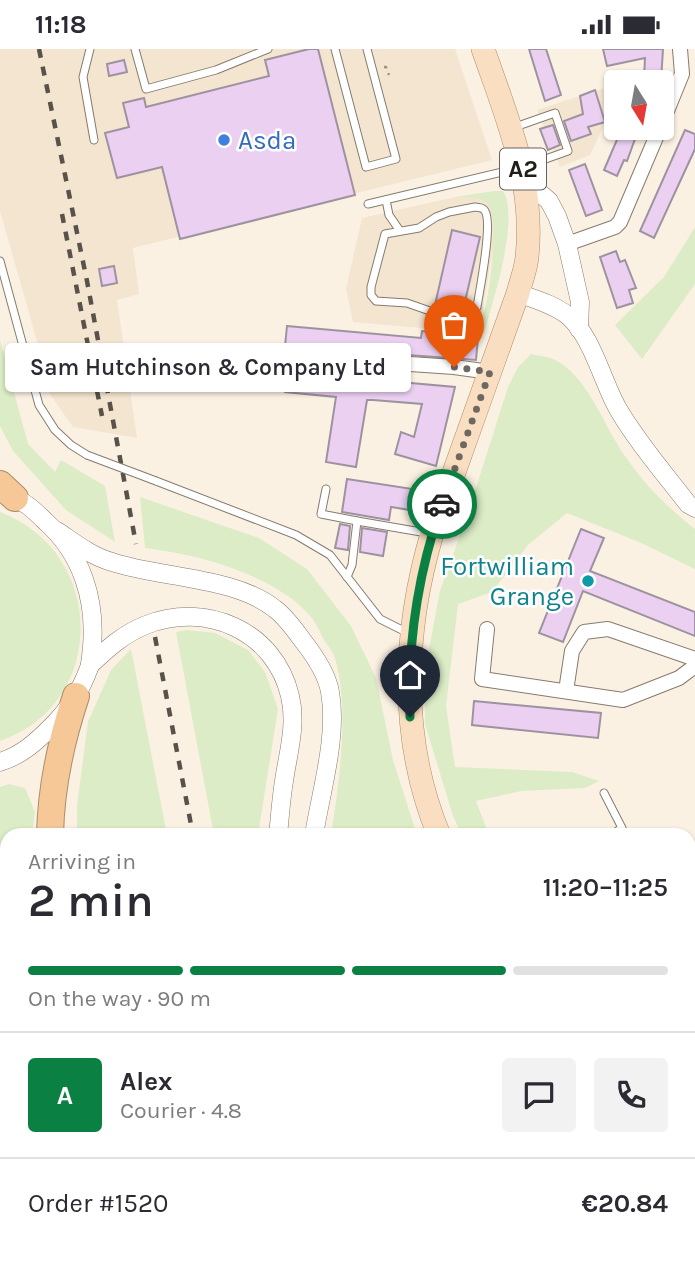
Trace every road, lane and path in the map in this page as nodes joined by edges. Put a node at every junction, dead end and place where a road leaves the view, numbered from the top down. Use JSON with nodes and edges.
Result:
{"nodes":[{"id":1,"x":90,"y":49,"type":"edge"},
{"id":2,"x":135,"y":49,"type":"edge"},
{"id":3,"x":268,"y":49,"type":"edge"},
{"id":4,"x":335,"y":49,"type":"edge"},
{"id":5,"x":367,"y":49,"type":"edge"},
{"id":6,"x":483,"y":49,"type":"edge"},
{"id":7,"x":680,"y":49,"type":"edge"},
{"id":8,"x":674,"y":93,"type":"edge"},
{"id":9,"x":510,"y":129,"type":"junction"},
{"id":10,"x":94,"y":140,"type":"dead end"},
{"id":11,"x":655,"y":140,"type":"edge"},
{"id":12,"x":524,"y":174,"type":"junction"},
{"id":13,"x":386,"y":200,"type":"junction"},
{"id":14,"x":368,"y":204,"type":"dead end"},
{"id":15,"x":389,"y":215,"type":"junction"},
{"id":16,"x":400,"y":231,"type":"junction"},
{"id":17,"x":385,"y":234,"type":"junction"},
{"id":18,"x":567,"y":244,"type":"junction"},
{"id":19,"x":0,"y":261,"type":"edge"},
{"id":20,"x":518,"y":293,"type":"junction"},
{"id":21,"x":579,"y":330,"type":"junction"},
{"id":22,"x":279,"y":355,"type":"dead end"},
{"id":23,"x":490,"y":372,"type":"junction"},
{"id":24,"x":326,"y":489,"type":"dead end"},
{"id":25,"x":5,"y":492,"type":"edge"},
{"id":26,"x":695,"y":508,"type":"edge"},
{"id":27,"x":358,"y":521,"type":"junction"},
{"id":28,"x":57,"y":531,"type":"junction"},
{"id":29,"x":432,"y":534,"type":"junction"},
{"id":30,"x":347,"y":577,"type":"junction"},
{"id":31,"x":487,"y":628,"type":"dead end"},
{"id":32,"x":412,"y":635,"type":"junction"},
{"id":33,"x":695,"y":659,"type":"edge"},
{"id":34,"x":90,"y":666,"type":"junction"},
{"id":35,"x":695,"y":666,"type":"edge"},
{"id":36,"x":566,"y":691,"type":"junction"},
{"id":37,"x":76,"y":696,"type":"junction"},
{"id":38,"x":0,"y":762,"type":"edge"},
{"id":39,"x":604,"y":793,"type":"dead end"},
{"id":40,"x":50,"y":828,"type":"edge"},
{"id":41,"x":279,"y":828,"type":"edge"},
{"id":42,"x":315,"y":828,"type":"edge"},
{"id":43,"x":437,"y":828,"type":"edge"},
{"id":44,"x":622,"y":828,"type":"edge"}],
"edges":[{"from":1,"to":10,"type":"lane"},
{"from":2,"to":3,"type":"lane"},
{"from":4,"to":5,"type":"lane"},
{"from":6,"to":9,"type":"main road","number":"A2"},
{"from":7,"to":8,"type":"street"},
{"from":9,"to":12,"type":"main road","number":"A2"},
{"from":9,"to":12,"type":"lane"},
{"from":11,"to":18,"type":"street"},
{"from":12,"to":13,"type":"lane"},
{"from":12,"to":18,"type":"street"},
{"from":12,"to":20,"type":"main road","number":"A2"},
{"from":13,"to":14,"type":"lane"},
{"from":13,"to":15,"type":"lane"},
{"from":15,"to":16,"type":"lane"},
{"from":15,"to":17,"type":"lane"},
{"from":16,"to":17,"type":"lane"},
{"from":16,"to":17,"type":"lane"},
{"from":18,"to":21,"type":"street"},
{"from":19,"to":30,"type":"lane","bridge":true},
{"from":20,"to":21,"type":"street"},
{"from":20,"to":23,"type":"main road","number":"A2"},
{"from":21,"to":26,"type":"street"},
{"from":22,"to":23,"type":"street"},
{"from":23,"to":29,"type":"main road","number":"A2"},
{"from":24,"to":27,"type":"lane"},
{"from":25,"to":28,"type":"street"},
{"from":27,"to":29,"type":"lane"},
{"from":27,"to":30,"type":"lane"},
{"from":28,"to":34,"type":"street"},
{"from":28,"to":42,"type":"street"},
{"from":29,"to":32,"type":"main road","number":"A2"},
{"from":30,"to":32,"type":"lane"},
{"from":31,"to":36,"type":"street"},
{"from":32,"to":43,"type":"main road","number":"A2"},
{"from":33,"to":36,"type":"street"},
{"from":34,"to":37,"type":"street"},
{"from":34,"to":41,"type":"street"},
{"from":35,"to":36,"type":"street"},
{"from":37,"to":38,"type":"street"},
{"from":37,"to":40,"type":"highway"},
{"from":39,"to":44,"type":"lane"}]}
